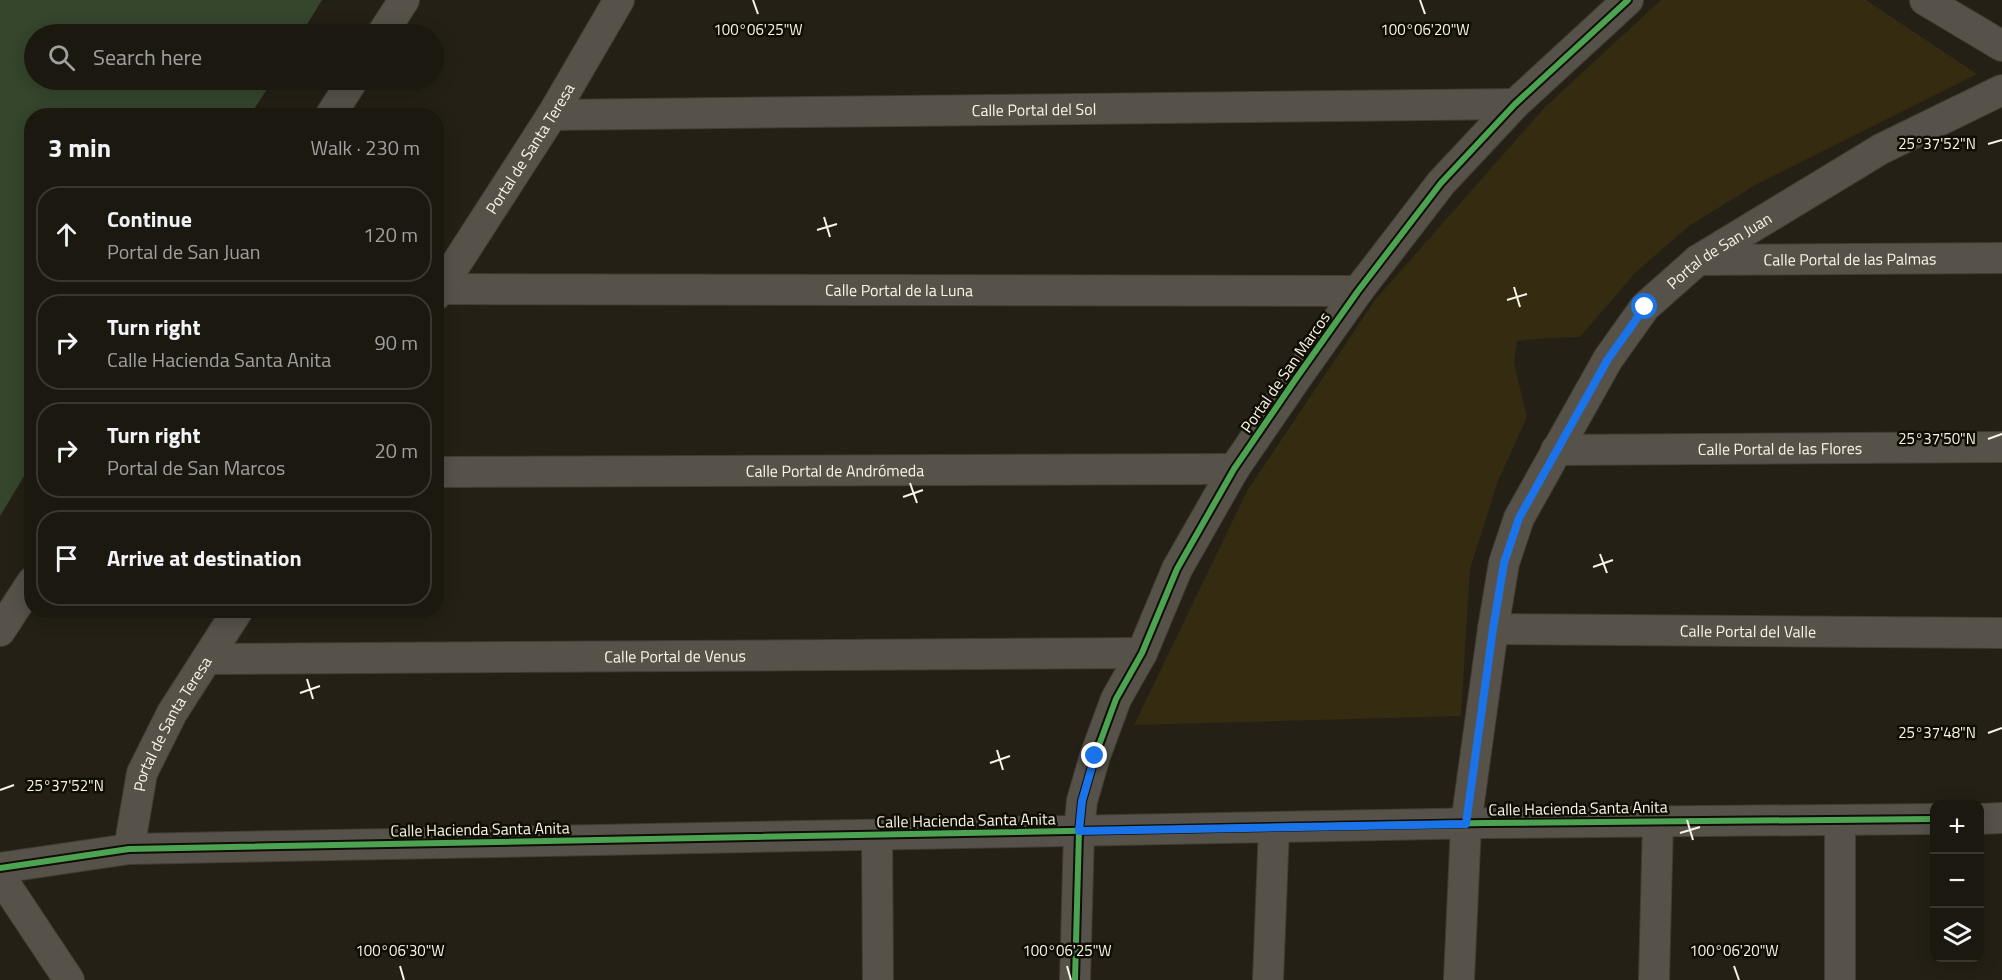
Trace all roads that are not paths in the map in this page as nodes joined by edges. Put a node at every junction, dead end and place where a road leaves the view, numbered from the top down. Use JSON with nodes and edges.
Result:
{"nodes":[{"id":1,"x":404,"y":0,"type":"edge"},
{"id":2,"x":619,"y":0,"type":"edge"},
{"id":3,"x":1628,"y":0,"type":"edge"},
{"id":4,"x":1925,"y":0,"type":"edge"},
{"id":5,"x":388,"y":24,"type":"edge"},
{"id":6,"x":2002,"y":46,"type":"edge"},
{"id":7,"x":347,"y":90,"type":"edge"},
{"id":8,"x":2002,"y":90,"type":"edge"},
{"id":9,"x":1515,"y":105,"type":"junction"},
{"id":10,"x":335,"y":108,"type":"edge"},
{"id":11,"x":552,"y":115,"type":"junction"},
{"id":12,"x":2002,"y":258,"type":"edge"},
{"id":13,"x":1698,"y":260,"type":"junction"},
{"id":14,"x":444,"y":283,"type":"edge"},
{"id":15,"x":1358,"y":291,"type":"junction"},
{"id":16,"x":444,"y":292,"type":"edge"},
{"id":17,"x":2002,"y":447,"type":"edge"},
{"id":18,"x":1556,"y":450,"type":"junction"},
{"id":19,"x":1234,"y":469,"type":"junction"},
{"id":20,"x":444,"y":472,"type":"edge"},
{"id":21,"x":24,"y":594,"type":"edge"},
{"id":22,"x":233,"y":618,"type":"edge"},
{"id":23,"x":1493,"y":629,"type":"junction"},
{"id":24,"x":0,"y":631,"type":"edge"},
{"id":25,"x":2002,"y":633,"type":"edge"},
{"id":26,"x":1142,"y":653,"type":"junction"},
{"id":27,"x":207,"y":659,"type":"junction"},
{"id":28,"x":2002,"y":818,"type":"edge"},
{"id":29,"x":1840,"y":819,"type":"junction"},
{"id":30,"x":1930,"y":819,"type":"edge"},
{"id":31,"x":1984,"y":819,"type":"edge"},
{"id":32,"x":1658,"y":821,"type":"junction"},
{"id":33,"x":1466,"y":824,"type":"junction"},
{"id":34,"x":1274,"y":827,"type":"junction"},
{"id":35,"x":1079,"y":831,"type":"junction"},
{"id":36,"x":877,"y":835,"type":"junction"},
{"id":37,"x":129,"y":849,"type":"junction"},
{"id":38,"x":0,"y":868,"type":"edge"},
{"id":39,"x":0,"y":876,"type":"edge"},
{"id":40,"x":69,"y":980,"type":"edge"},
{"id":41,"x":878,"y":980,"type":"edge"},
{"id":42,"x":1076,"y":980,"type":"edge"},
{"id":43,"x":1268,"y":980,"type":"edge"},
{"id":44,"x":1459,"y":980,"type":"edge"},
{"id":45,"x":1654,"y":980,"type":"edge"},
{"id":46,"x":1840,"y":980,"type":"edge"}],
"edges":[{"from":1,"to":5,"type":"street"},
{"from":2,"to":11,"type":"street","name":"Portal de Santa Teresa"},
{"from":3,"to":9,"type":"street","name":"Portal de San Marcos"},
{"from":4,"to":6,"type":"street"},
{"from":7,"to":10,"type":"street"},
{"from":8,"to":13,"type":"street","name":"Portal de San Juan"},
{"from":9,"to":11,"type":"street","name":"Calle Portal del Sol"},
{"from":9,"to":15,"type":"street","name":"Portal de San Marcos"},
{"from":11,"to":14,"type":"street","name":"Portal de Santa Teresa"},
{"from":12,"to":13,"type":"street","name":"Calle Portal de las Palmas"},
{"from":13,"to":18,"type":"street","name":"Portal de San Juan"},
{"from":15,"to":16,"type":"street","name":"Calle Portal de la Luna"},
{"from":15,"to":19,"type":"street","name":"Portal de San Marcos"},
{"from":17,"to":18,"type":"street","name":"Calle Portal de las Flores"},
{"from":18,"to":23,"type":"street","name":"Portal de San Juan"},
{"from":19,"to":20,"type":"street","name":"Calle Portal de Andrómeda"},
{"from":19,"to":26,"type":"street","name":"Portal de San Marcos"},
{"from":21,"to":24,"type":"street"},
{"from":22,"to":27,"type":"street","name":"Portal de Santa Teresa"},
{"from":23,"to":25,"type":"street","name":"Calle Portal del Valle"},
{"from":23,"to":33,"type":"street","name":"Portal de San Juan"},
{"from":26,"to":27,"type":"street","name":"Calle Portal de Venus"},
{"from":26,"to":35,"type":"street","name":"Portal de San Marcos"},
{"from":27,"to":37,"type":"street","name":"Portal de Santa Teresa"},
{"from":28,"to":31,"type":"street"},
{"from":29,"to":30,"type":"street","name":"Calle Hacienda Santa Anita"},
{"from":29,"to":32,"type":"street","name":"Calle Hacienda Santa Anita"},
{"from":29,"to":46,"type":"street"},
{"from":32,"to":33,"type":"street","name":"Calle Hacienda Santa Anita"},
{"from":32,"to":45,"type":"street"},
{"from":33,"to":34,"type":"street","name":"Calle Hacienda Santa Anita"},
{"from":33,"to":44,"type":"street","name":"Portal de San Juan"},
{"from":34,"to":35,"type":"street","name":"Calle Hacienda Santa Anita"},
{"from":34,"to":43,"type":"street"},
{"from":35,"to":36,"type":"street","name":"Calle Hacienda Santa Anita"},
{"from":35,"to":42,"type":"street","name":"Portal de San Marcos"},
{"from":36,"to":37,"type":"street","name":"Calle Hacienda Santa Anita"},
{"from":36,"to":41,"type":"street"},
{"from":37,"to":38,"type":"street","name":"Calle Hacienda Santa Anita"},
{"from":39,"to":40,"type":"street"}]}
